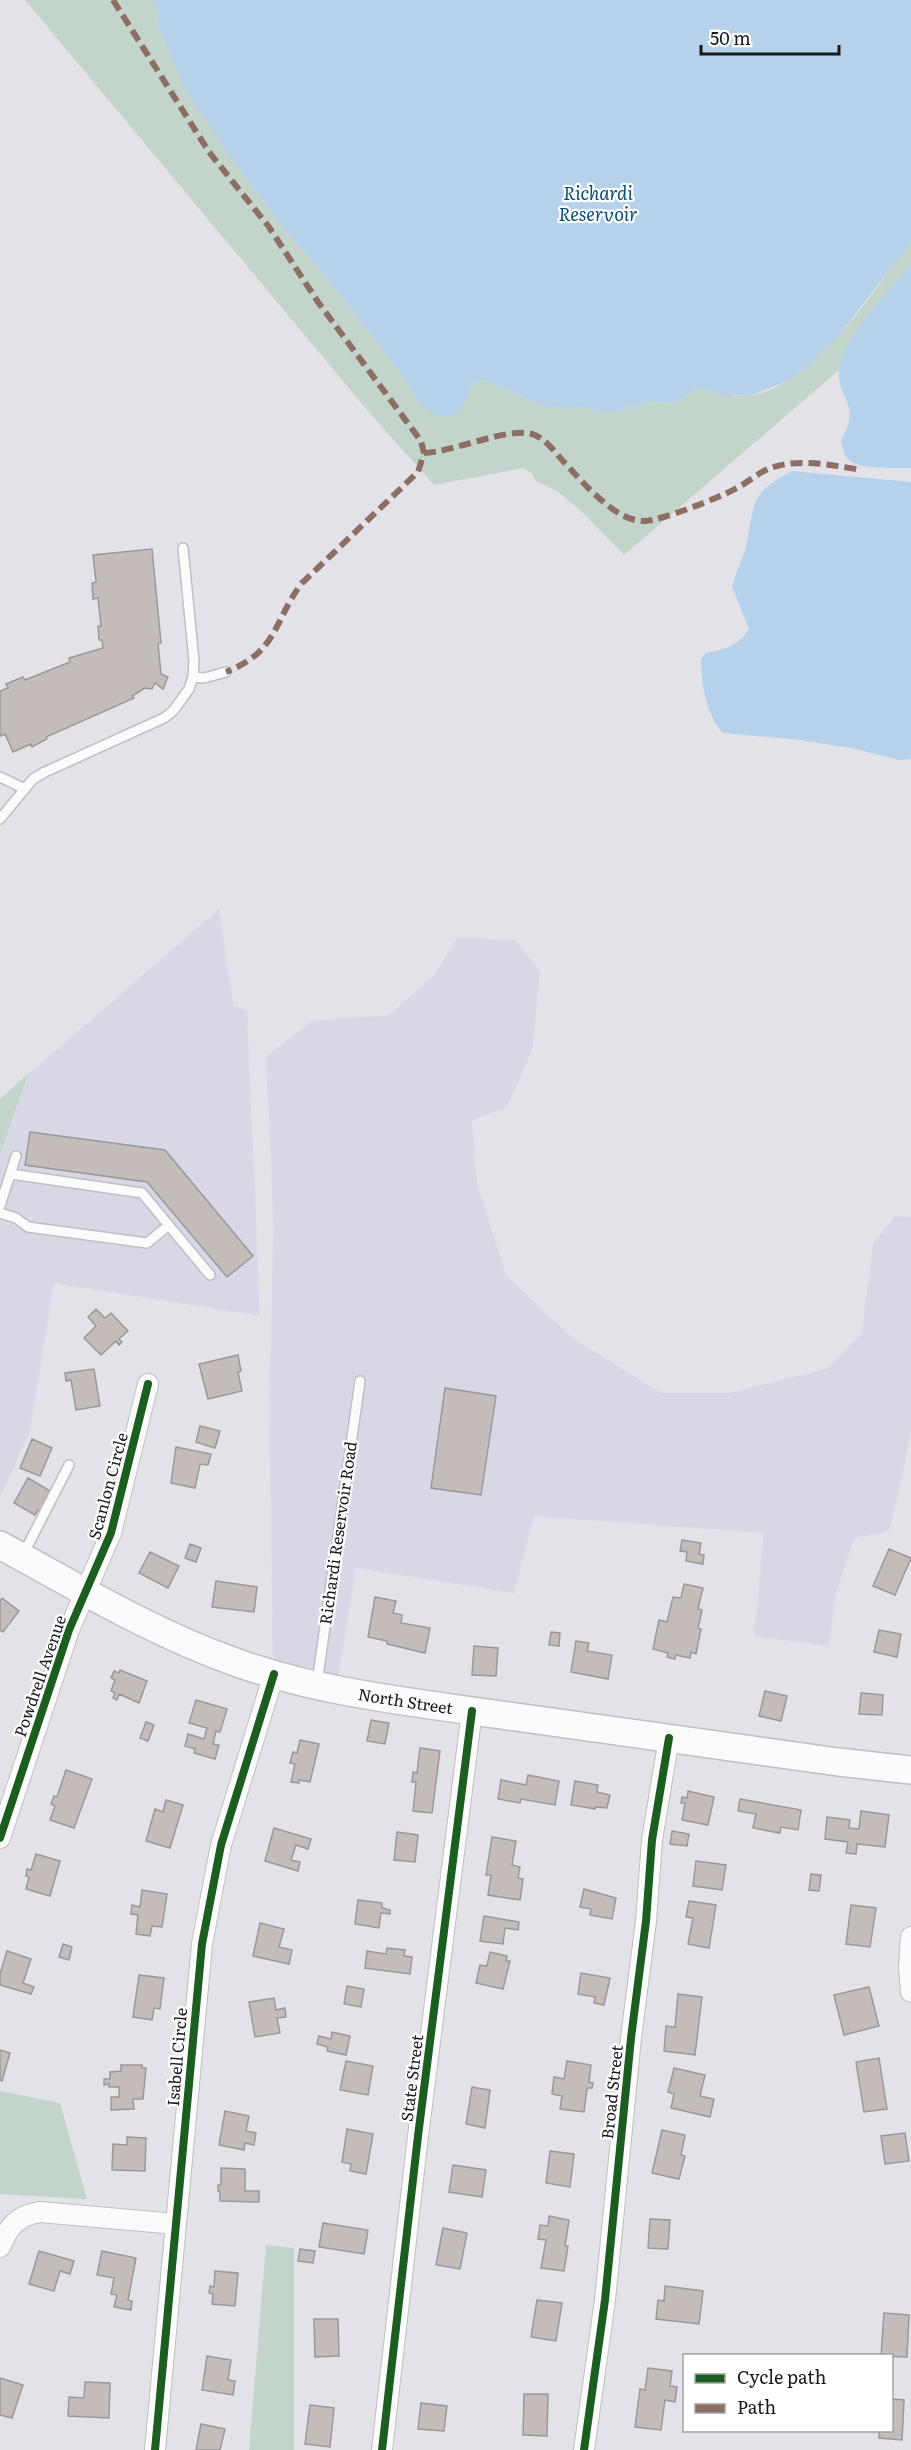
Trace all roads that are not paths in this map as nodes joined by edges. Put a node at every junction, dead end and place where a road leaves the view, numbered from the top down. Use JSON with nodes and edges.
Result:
{"nodes":[{"id":1,"x":183,"y":548,"type":"dead end"},
{"id":2,"x":226,"y":672,"type":"dead end"},
{"id":3,"x":193,"y":677,"type":"junction"},
{"id":4,"x":0,"y":777,"type":"edge"},
{"id":5,"x":25,"y":789,"type":"junction"},
{"id":6,"x":0,"y":819,"type":"edge"},
{"id":7,"x":16,"y":1156,"type":"dead end"},
{"id":8,"x":10,"y":1174,"type":"junction"},
{"id":9,"x":0,"y":1206,"type":"edge"},
{"id":10,"x":0,"y":1214,"type":"edge"},
{"id":11,"x":169,"y":1225,"type":"junction"},
{"id":12,"x":210,"y":1275,"type":"dead end"},
{"id":13,"x":360,"y":1381,"type":"dead end"},
{"id":14,"x":148,"y":1384,"type":"dead end"},
{"id":15,"x":69,"y":1465,"type":"dead end"},
{"id":16,"x":11,"y":1551,"type":"edge"},
{"id":17,"x":85,"y":1591,"type":"junction"},
{"id":18,"x":274,"y":1674,"type":"junction"},
{"id":19,"x":317,"y":1685,"type":"junction"},
{"id":20,"x":472,"y":1711,"type":"junction"},
{"id":21,"x":669,"y":1738,"type":"junction"},
{"id":22,"x":911,"y":1770,"type":"edge"},
{"id":23,"x":0,"y":1838,"type":"edge"},
{"id":24,"x":911,"y":1937,"type":"edge"},
{"id":25,"x":911,"y":1992,"type":"edge"},
{"id":26,"x":176,"y":2224,"type":"junction"},
{"id":27,"x":0,"y":2247,"type":"edge"},
{"id":28,"x":155,"y":2450,"type":"edge"},
{"id":29,"x":382,"y":2450,"type":"edge"},
{"id":30,"x":584,"y":2450,"type":"edge"}],
"edges":[{"from":1,"to":3,"type":"lane"},
{"from":2,"to":3,"type":"lane"},
{"from":3,"to":5,"type":"lane"},
{"from":4,"to":5,"type":"lane"},
{"from":5,"to":6,"type":"lane"},
{"from":7,"to":8,"type":"lane"},
{"from":8,"to":9,"type":"lane"},
{"from":8,"to":11,"type":"lane"},
{"from":10,"to":11,"type":"lane"},
{"from":11,"to":12,"type":"lane"},
{"from":13,"to":19,"type":"lane","name":"Richardi Reservoir Road"},
{"from":14,"to":17,"type":"street","name":"Scanlon Circle"},
{"from":15,"to":16,"type":"lane"},
{"from":16,"to":17,"type":"main road","name":"North Street"},
{"from":17,"to":18,"type":"main road","name":"North Street"},
{"from":17,"to":23,"type":"street","name":"Powdrell Avenue"},
{"from":18,"to":19,"type":"main road","name":"North Street"},
{"from":18,"to":26,"type":"street","name":"Isabell Circle"},
{"from":19,"to":20,"type":"main road","name":"North Street"},
{"from":20,"to":21,"type":"main road","name":"North Street"},
{"from":20,"to":29,"type":"street","name":"State Street"},
{"from":21,"to":22,"type":"main road","name":"North Street"},
{"from":21,"to":30,"type":"street","name":"Broad Street"},
{"from":24,"to":25,"type":"street"},
{"from":26,"to":27,"type":"street"},
{"from":26,"to":28,"type":"street","name":"Isabell Circle"}]}
